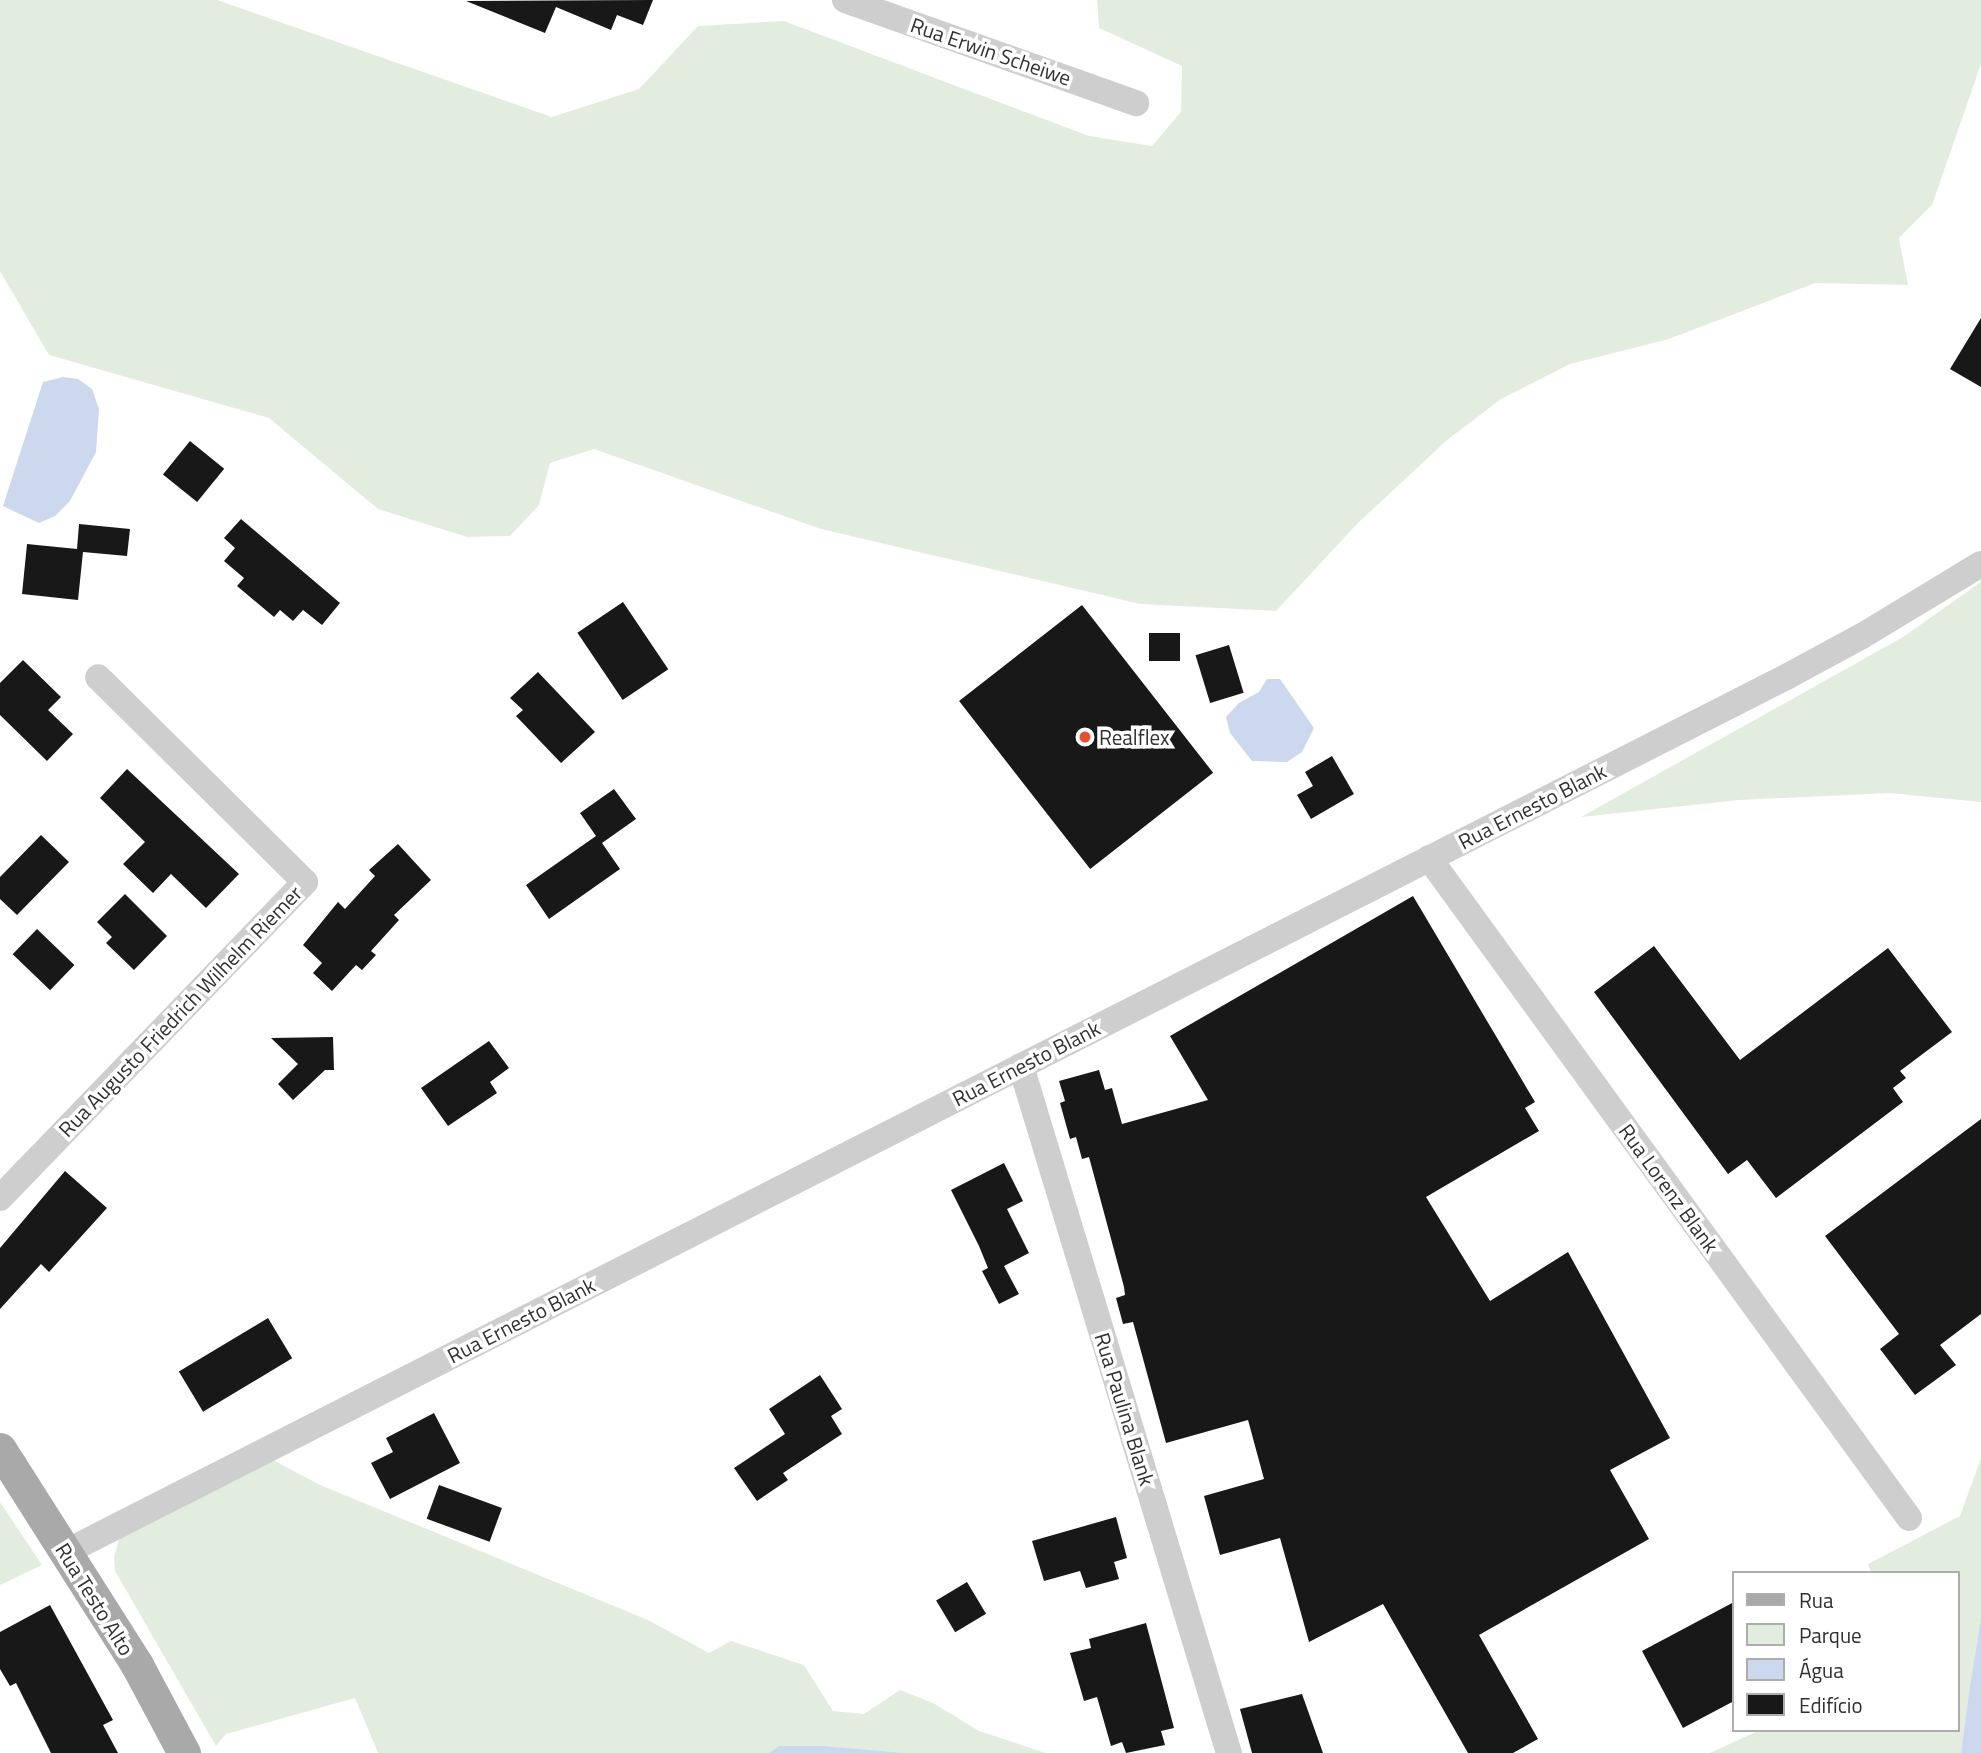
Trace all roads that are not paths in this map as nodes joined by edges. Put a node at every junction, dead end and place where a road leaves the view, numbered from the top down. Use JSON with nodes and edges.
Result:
{"nodes":[{"id":1,"x":845,"y":0,"type":"edge"},
{"id":2,"x":1136,"y":103,"type":"dead end"},
{"id":3,"x":1981,"y":564,"type":"edge"},
{"id":4,"x":99,"y":677,"type":"dead end"},
{"id":5,"x":1429,"y":858,"type":"junction"},
{"id":6,"x":1021,"y":1066,"type":"junction"},
{"id":7,"x":0,"y":1198,"type":"edge"},
{"id":8,"x":0,"y":1450,"type":"edge"},
{"id":9,"x":1909,"y":1517,"type":"dead end"},
{"id":10,"x":66,"y":1552,"type":"junction"},
{"id":11,"x":184,"y":1753,"type":"edge"},
{"id":12,"x":1229,"y":1753,"type":"edge"}],
"edges":[{"from":1,"to":2,"type":"street","name":"Rua Erwin Scheiwe"},
{"from":3,"to":5,"type":"street","name":"Rua Ernesto Blank"},
{"from":4,"to":7,"type":"street","name":"Rua Augusto Friedrich Wilhelm Riemer"},
{"from":5,"to":6,"type":"street","name":"Rua Ernesto Blank"},
{"from":5,"to":9,"type":"street","name":"Rua Lorenz Blank"},
{"from":6,"to":10,"type":"street","name":"Rua Ernesto Blank"},
{"from":6,"to":12,"type":"street","name":"Rua Paulina Blank"},
{"from":8,"to":10,"type":"main road","name":"Rua Testo Alto"},
{"from":10,"to":11,"type":"main road","name":"Rua Testo Alto"}]}
